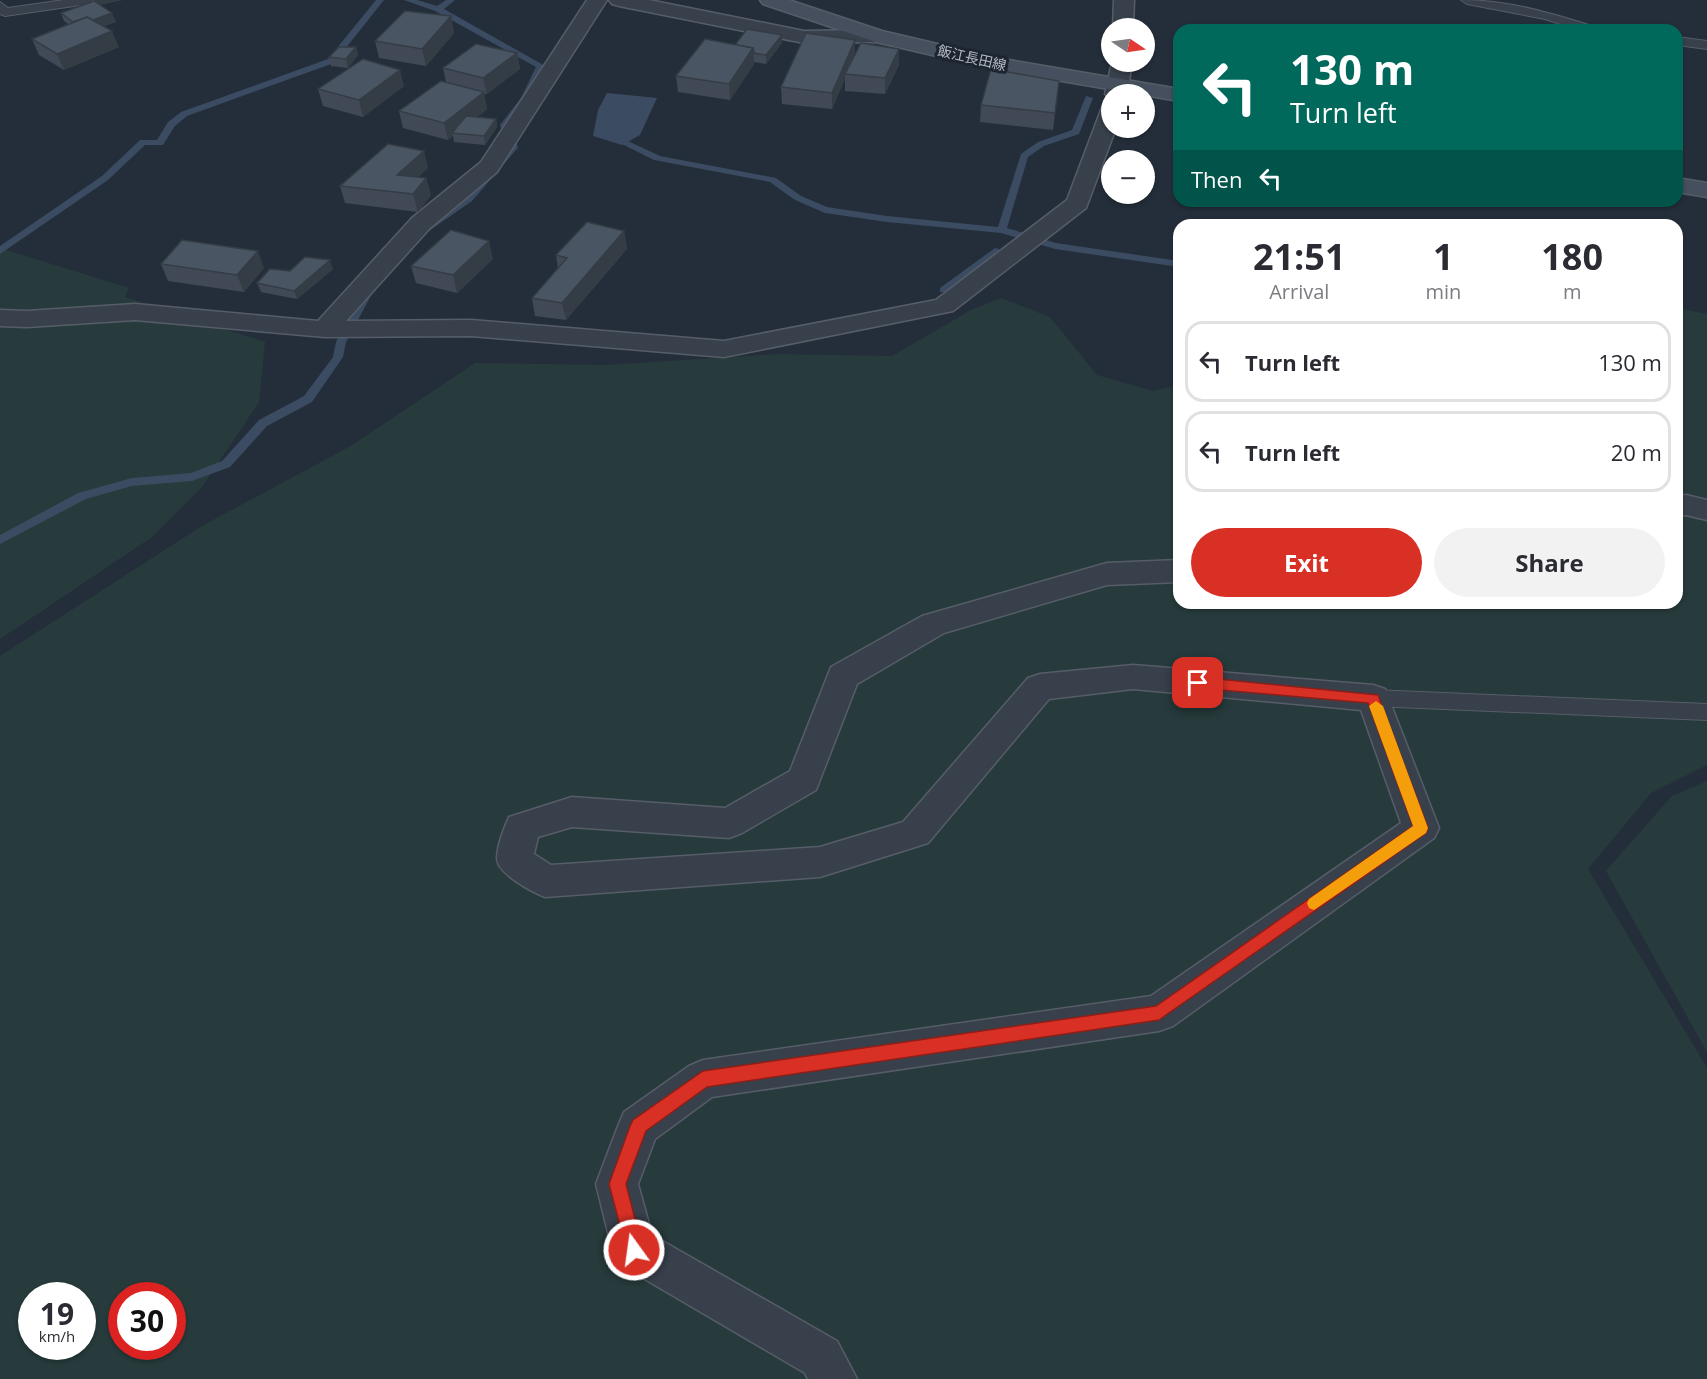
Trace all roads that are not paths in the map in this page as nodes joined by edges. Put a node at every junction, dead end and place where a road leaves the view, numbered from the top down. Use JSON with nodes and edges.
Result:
{"nodes":[{"id":1,"x":88,"y":0,"type":"edge"},
{"id":2,"x":597,"y":0,"type":"edge"},
{"id":3,"x":619,"y":0,"type":"edge"},
{"id":4,"x":770,"y":0,"type":"edge"},
{"id":5,"x":1124,"y":0,"type":"edge"},
{"id":6,"x":1467,"y":0,"type":"edge"},
{"id":7,"x":1551,"y":0,"type":"edge"},
{"id":8,"x":2,"y":11,"type":"edge"},
{"id":9,"x":1548,"y":16,"type":"junction"},
{"id":10,"x":1123,"y":18,"type":"edge"},
{"id":11,"x":1551,"y":24,"type":"edge"},
{"id":12,"x":1573,"y":24,"type":"edge"},
{"id":13,"x":876,"y":36,"type":"junction"},
{"id":14,"x":1683,"y":42,"type":"edge"},
{"id":15,"x":1707,"y":45,"type":"edge"},
{"id":16,"x":1101,"y":91,"type":"edge"},
{"id":17,"x":1155,"y":95,"type":"edge"},
{"id":18,"x":1173,"y":95,"type":"edge"},
{"id":19,"x":1101,"y":136,"type":"edge"},
{"id":20,"x":1683,"y":185,"type":"edge"},
{"id":21,"x":1707,"y":190,"type":"edge"},
{"id":22,"x":0,"y":318,"type":"edge"},
{"id":23,"x":325,"y":329,"type":"junction"},
{"id":24,"x":1683,"y":505,"type":"edge"},
{"id":25,"x":1707,"y":510,"type":"edge"},
{"id":26,"x":1173,"y":571,"type":"edge"},
{"id":27,"x":1373,"y":698,"type":"junction"},
{"id":28,"x":1707,"y":712,"type":"edge"},
{"id":29,"x":834,"y":1379,"type":"edge"}],
"edges":[{"from":1,"to":8,"type":"lane"},
{"from":2,"to":23,"type":"street"},
{"from":3,"to":13,"type":"street"},
{"from":4,"to":13,"type":"main road","name":"飯江長田線"},
{"from":5,"to":10,"type":"street"},
{"from":6,"to":9,"type":"lane"},
{"from":7,"to":9,"type":"lane"},
{"from":9,"to":11,"type":"lane"},
{"from":9,"to":12,"type":"lane"},
{"from":13,"to":16,"type":"main road","name":"飯江長田線"},
{"from":14,"to":15,"type":"lane"},
{"from":17,"to":18,"type":"main road","name":"飯江長田線"},
{"from":19,"to":23,"type":"street"},
{"from":20,"to":21,"type":"main road"},
{"from":22,"to":23,"type":"street"},
{"from":24,"to":25,"type":"street"},
{"from":26,"to":27,"type":"street"},
{"from":27,"to":28,"type":"lane"},
{"from":27,"to":29,"type":"street"}]}
